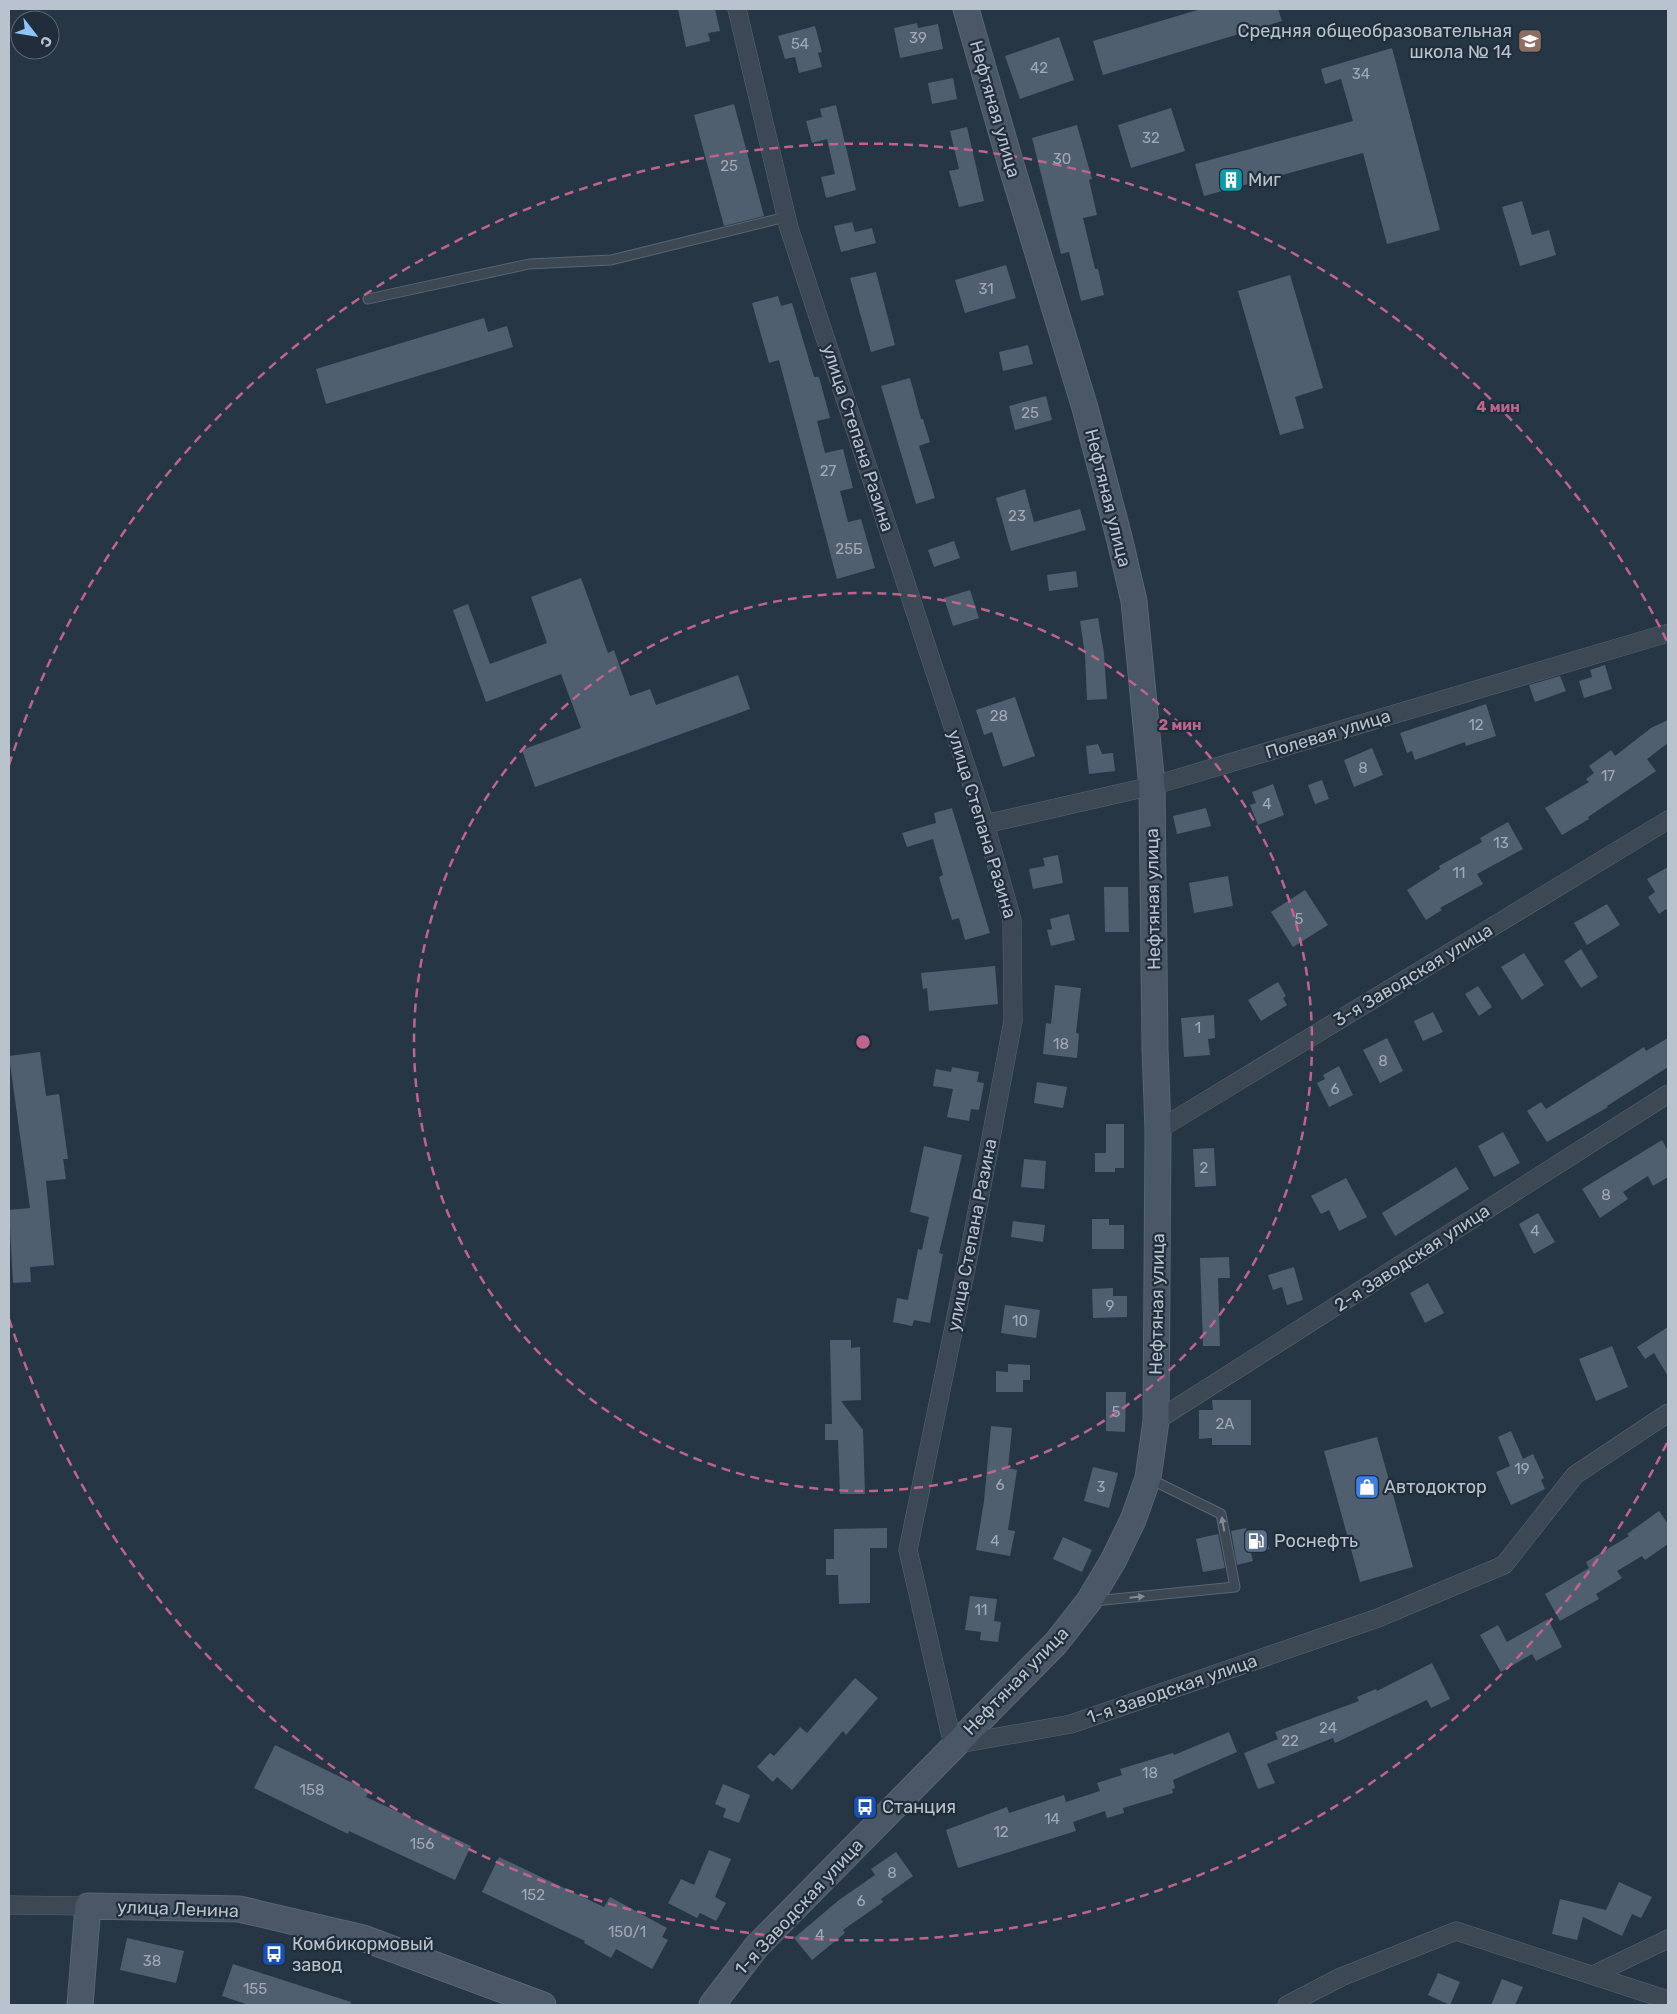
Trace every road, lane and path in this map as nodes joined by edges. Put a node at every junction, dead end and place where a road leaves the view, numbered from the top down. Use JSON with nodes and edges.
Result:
{"nodes":[{"id":1,"x":737,"y":9,"type":"edge"},
{"id":2,"x":966,"y":9,"type":"edge"},
{"id":3,"x":786,"y":216,"type":"junction"},
{"id":4,"x":368,"y":299,"type":"dead end"},
{"id":5,"x":1668,"y":633,"type":"edge"},
{"id":6,"x":1152,"y":786,"type":"junction"},
{"id":7,"x":1668,"y":820,"type":"edge"},
{"id":8,"x":985,"y":824,"type":"junction"},
{"id":9,"x":1668,"y":1094,"type":"edge"},
{"id":10,"x":1158,"y":1130,"type":"junction"},
{"id":11,"x":1668,"y":1413,"type":"edge"},
{"id":12,"x":1156,"y":1421,"type":"junction"},
{"id":13,"x":1148,"y":1478,"type":"junction"},
{"id":14,"x":1089,"y":1602,"type":"junction"},
{"id":15,"x":953,"y":1745,"type":"junction"},
{"id":16,"x":9,"y":1905,"type":"edge"},
{"id":17,"x":88,"y":1906,"type":"junction"},
{"id":18,"x":1668,"y":1939,"type":"edge"},
{"id":19,"x":1593,"y":1975,"type":"junction"},
{"id":20,"x":1668,"y":2000,"type":"edge"},
{"id":21,"x":80,"y":2005,"type":"edge"},
{"id":22,"x":542,"y":2005,"type":"edge"},
{"id":23,"x":712,"y":2005,"type":"edge"},
{"id":24,"x":1287,"y":2005,"type":"edge"}],
"edges":[{"from":1,"to":3,"type":"street","name":"улица Степана Разина"},
{"from":2,"to":6,"type":"main road","name":"Нефтяная улица"},
{"from":3,"to":4,"type":"lane"},
{"from":3,"to":8,"type":"street","name":"улица Степана Разина"},
{"from":5,"to":6,"type":"street","name":"Полевая улица"},
{"from":6,"to":8,"type":"street","name":"Полевая улица"},
{"from":6,"to":10,"type":"main road","name":"Нефтяная улица"},
{"from":7,"to":10,"type":"street","name":"3-я Заводская улица"},
{"from":8,"to":15,"type":"street","name":"улица Степана Разина"},
{"from":9,"to":12,"type":"street","name":"2-я Заводская улица"},
{"from":10,"to":12,"type":"main road","name":"Нефтяная улица"},
{"from":11,"to":15,"type":"street","name":"1-я Заводская улица"},
{"from":12,"to":13,"type":"main road","name":"Нефтяная улица"},
{"from":13,"to":14,"type":"main road","name":"Нефтяная улица"},
{"from":14,"to":13,"type":"lane","one_way":true},
{"from":14,"to":15,"type":"main road","name":"Нефтяная улица"},
{"from":15,"to":23,"type":"main road","name":"1-я Заводская улица"},
{"from":16,"to":17,"type":"street","name":"улица Ленина"},
{"from":17,"to":21,"type":"main road"},
{"from":17,"to":22,"type":"main road","name":"улица Ленина"},
{"from":18,"to":19,"type":"street"},
{"from":19,"to":20,"type":"street"},
{"from":19,"to":24,"type":"street"}]}
